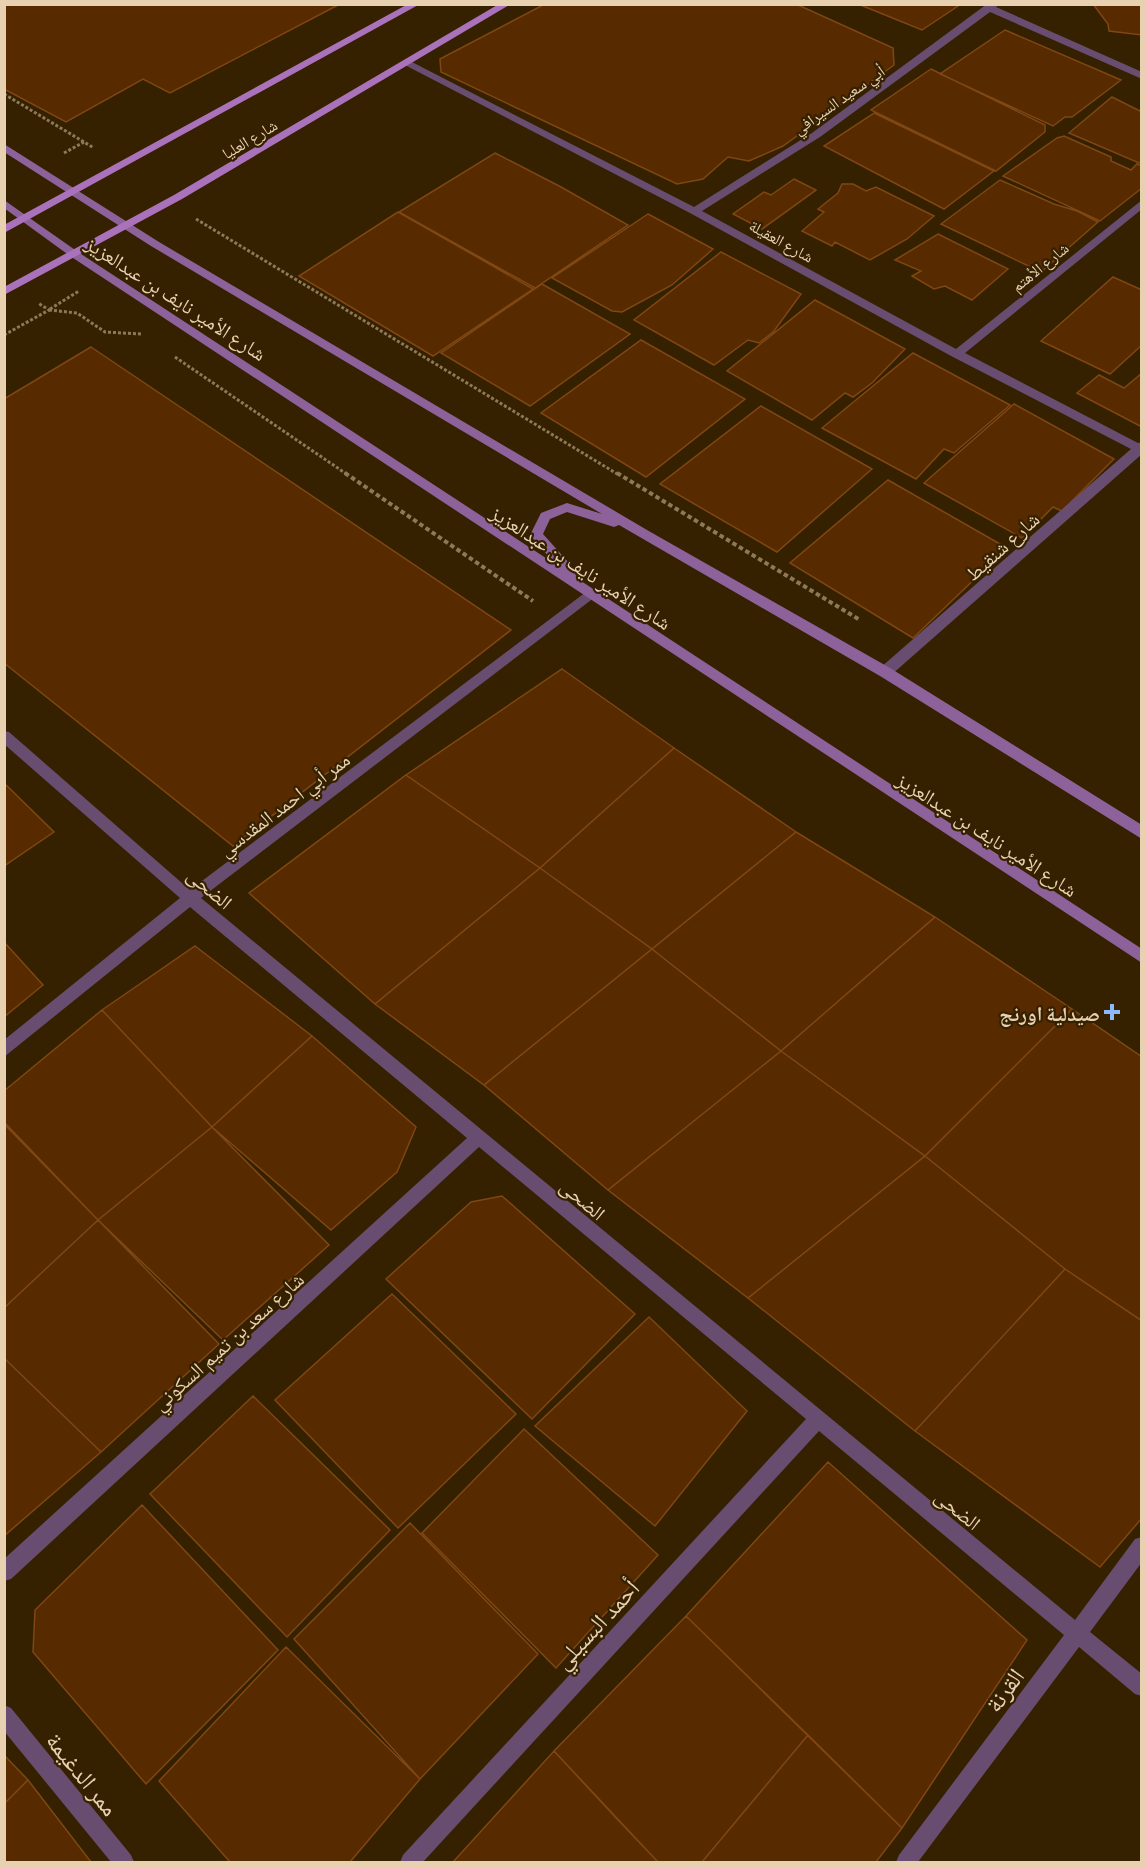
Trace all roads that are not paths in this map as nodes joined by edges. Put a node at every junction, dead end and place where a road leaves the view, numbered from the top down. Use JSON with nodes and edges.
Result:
{"nodes":[{"id":1,"x":416,"y":4,"type":"edge"},
{"id":2,"x":507,"y":4,"type":"edge"},
{"id":3,"x":992,"y":6,"type":"edge"},
{"id":4,"x":406,"y":63,"type":"junction"},
{"id":5,"x":1142,"y":76,"type":"edge"},
{"id":6,"x":4,"y":147,"type":"edge"},
{"id":7,"x":74,"y":193,"type":"junction"},
{"id":8,"x":4,"y":203,"type":"edge"},
{"id":9,"x":1142,"y":203,"type":"edge"},
{"id":10,"x":694,"y":211,"type":"junction"},
{"id":11,"x":26,"y":218,"type":"junction"},
{"id":12,"x":127,"y":225,"type":"junction"},
{"id":13,"x":4,"y":230,"type":"edge"},
{"id":14,"x":74,"y":254,"type":"junction"},
{"id":15,"x":4,"y":292,"type":"edge"},
{"id":16,"x":957,"y":354,"type":"junction"},
{"id":17,"x":1141,"y":448,"type":"edge"},
{"id":18,"x":643,"y":533,"type":"junction"},
{"id":19,"x":590,"y":594,"type":"junction"},
{"id":20,"x":885,"y":672,"type":"junction"},
{"id":21,"x":4,"y":736,"type":"edge"},
{"id":22,"x":1142,"y":833,"type":"edge"},
{"id":23,"x":190,"y":898,"type":"junction"},
{"id":24,"x":1142,"y":957,"type":"edge"},
{"id":25,"x":4,"y":1050,"type":"edge"},
{"id":26,"x":478,"y":1138,"type":"junction"},
{"id":27,"x":818,"y":1419,"type":"junction"},
{"id":28,"x":1142,"y":1546,"type":"edge"},
{"id":29,"x":4,"y":1572,"type":"edge"},
{"id":30,"x":1077,"y":1632,"type":"junction"},
{"id":31,"x":1142,"y":1687,"type":"edge"},
{"id":32,"x":4,"y":1715,"type":"edge"},
{"id":33,"x":124,"y":1863,"type":"edge"},
{"id":34,"x":410,"y":1863,"type":"edge"},
{"id":35,"x":906,"y":1863,"type":"edge"}],
"edges":[{"from":1,"to":7,"type":"main road","name":"شارع العليا"},
{"from":2,"to":4,"type":"main road","name":"شارع العليا"},
{"from":3,"to":5,"type":"street"},
{"from":3,"to":10,"type":"street","name":"أبي سعيد السيرافي"},
{"from":4,"to":10,"type":"street","name":"شارع العقيلة"},
{"from":4,"to":12,"type":"main road","name":"شارع العليا"},
{"from":6,"to":7,"type":"street","name":"شارع الأمير نايف بن عبدالعزيز"},
{"from":7,"to":11,"type":"main road","name":"شارع العليا"},
{"from":7,"to":12,"type":"street","name":"شارع الأمير نايف بن عبدالعزيز"},
{"from":8,"to":11,"type":"street","name":"شارع الأمير نايف بن عبدالعزيز"},
{"from":9,"to":16,"type":"street","name":"شارع الأهتم"},
{"from":10,"to":16,"type":"street","name":"شارع العقيلة"},
{"from":11,"to":13,"type":"main road","name":"شارع العليا"},
{"from":11,"to":14,"type":"street","name":"شارع الأمير نايف بن عبدالعزيز"},
{"from":12,"to":14,"type":"main road","name":"شارع العليا"},
{"from":12,"to":18,"type":"street","name":"شارع الأمير نايف بن عبدالعزيز"},
{"from":14,"to":15,"type":"main road","name":"شارع العليا"},
{"from":14,"to":19,"type":"street","name":"شارع الأمير نايف بن عبدالعزيز"},
{"from":16,"to":17,"type":"street","name":"شارع العقيلة"},
{"from":17,"to":20,"type":"street","name":"شارع شنقيط"},
{"from":18,"to":19,"type":"street"},
{"from":18,"to":20,"type":"street","name":"شارع الأمير نايف بن عبدالعزيز"},
{"from":19,"to":23,"type":"street","name":"ممر أبي احمد المقدسي"},
{"from":19,"to":24,"type":"street","name":"شارع الأمير نايف بن عبدالعزيز"},
{"from":20,"to":22,"type":"street","name":"شارع الأمير نايف بن عبدالعزيز"},
{"from":21,"to":23,"type":"street","name":"الضحى"},
{"from":23,"to":25,"type":"street","name":"ممر أبي احمد المقدسي"},
{"from":23,"to":26,"type":"street","name":"الضحى"},
{"from":26,"to":27,"type":"street","name":"الضحى"},
{"from":26,"to":29,"type":"street","name":"شارع سعد بن تميم السكوني"},
{"from":27,"to":30,"type":"street","name":"الضحى"},
{"from":27,"to":34,"type":"street","name":"أحمد البسيلي"},
{"from":28,"to":30,"type":"street","name":"القرنة"},
{"from":30,"to":31,"type":"street","name":"الضحى"},
{"from":30,"to":35,"type":"street","name":"القرنة"},
{"from":32,"to":33,"type":"street","name":"ممر الدغيمة"}]}
